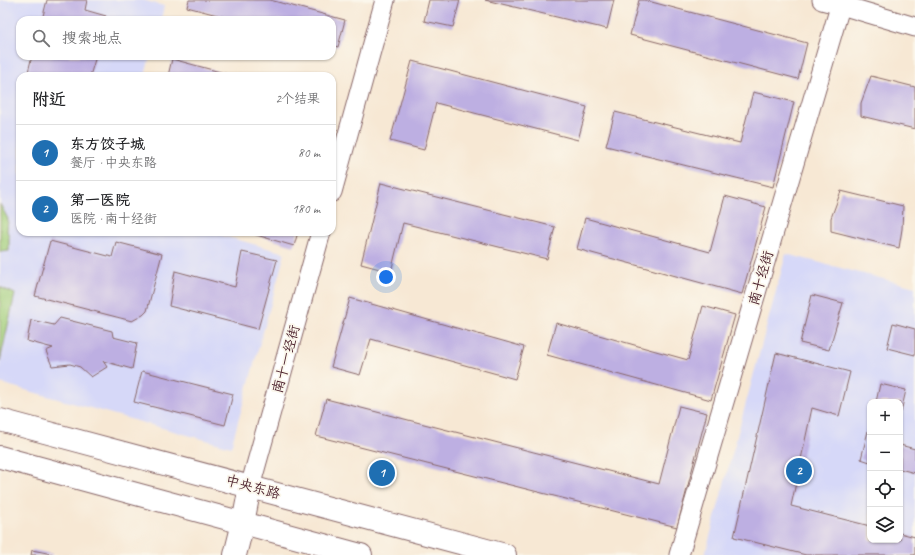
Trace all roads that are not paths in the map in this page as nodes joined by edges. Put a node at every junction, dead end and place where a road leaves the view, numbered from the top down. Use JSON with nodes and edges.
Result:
{"nodes":[{"id":1,"x":385,"y":0,"type":"edge"},
{"id":2,"x":822,"y":0,"type":"edge"},
{"id":3,"x":842,"y":2,"type":"edge"},
{"id":4,"x":915,"y":26,"type":"edge"},
{"id":5,"x":336,"y":178,"type":"edge"},
{"id":6,"x":320,"y":236,"type":"edge"},
{"id":7,"x":0,"y":420,"type":"edge"},
{"id":8,"x":0,"y":457,"type":"edge"},
{"id":9,"x":250,"y":487,"type":"junction"},
{"id":10,"x":243,"y":523,"type":"junction"},
{"id":11,"x":235,"y":555,"type":"edge"},
{"id":12,"x":361,"y":555,"type":"edge"},
{"id":13,"x":505,"y":555,"type":"edge"},
{"id":14,"x":679,"y":555,"type":"edge"}],
"edges":[{"from":1,"to":5,"type":"street"},
{"from":2,"to":3,"type":"street"},
{"from":3,"to":4,"type":"street"},
{"from":3,"to":14,"type":"street","name":"南十经街"},
{"from":6,"to":9,"type":"street","name":"南十一经街"},
{"from":7,"to":9,"type":"main road","name":"中央东路"},
{"from":8,"to":10,"type":"main road"},
{"from":9,"to":10,"type":"main road"},
{"from":9,"to":13,"type":"main road","name":"中央东路"},
{"from":10,"to":11,"type":"main road"},
{"from":10,"to":12,"type":"main road"}]}
